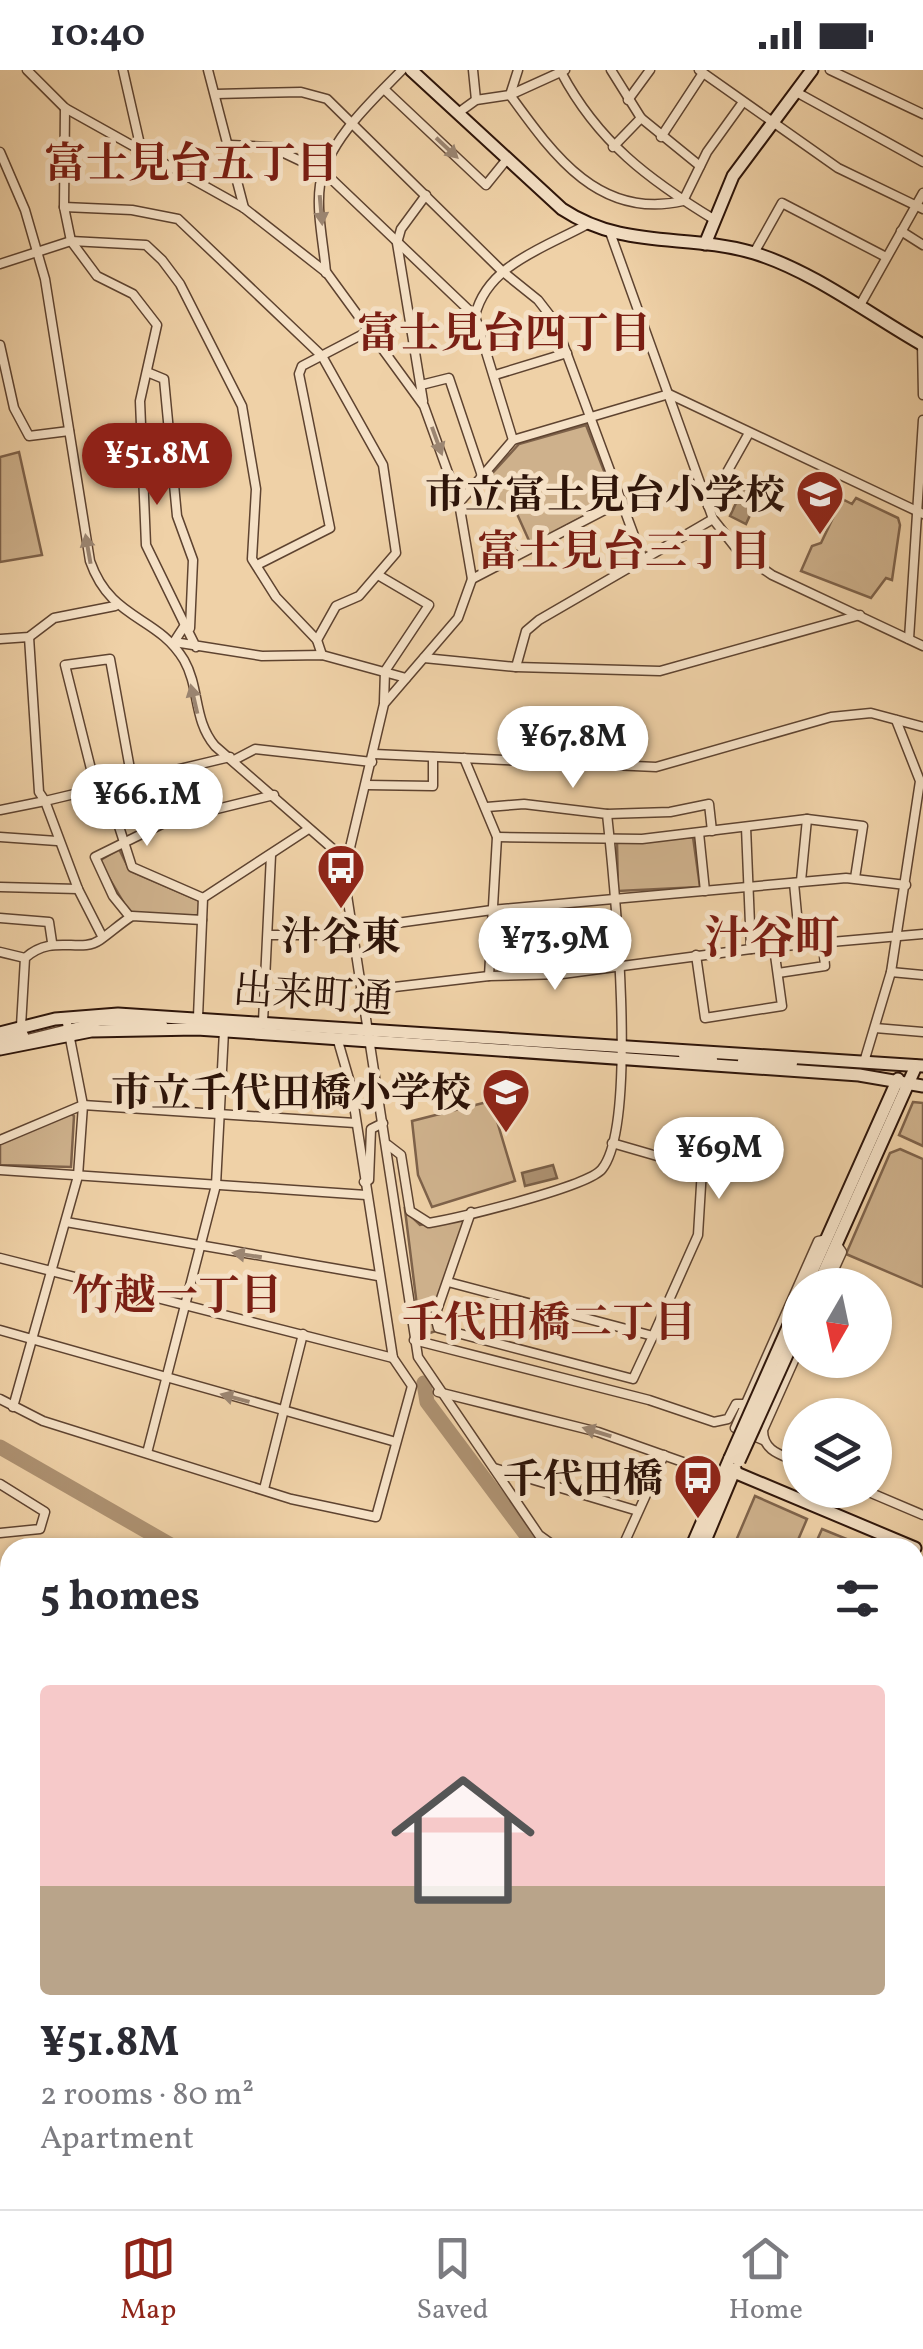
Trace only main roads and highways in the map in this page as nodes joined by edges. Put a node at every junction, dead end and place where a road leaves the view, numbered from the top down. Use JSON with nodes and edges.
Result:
{"nodes":[{"id":1,"x":411,"y":70,"type":"edge"},
{"id":2,"x":812,"y":70,"type":"edge"},
{"id":3,"x":705,"y":244,"type":"junction"},
{"id":4,"x":922,"y":345,"type":"edge"},
{"id":5,"x":198,"y":1023,"type":"junction"},
{"id":6,"x":67,"y":1025,"type":"junction"},
{"id":7,"x":0,"y":1033,"type":"edge"},
{"id":8,"x":368,"y":1035,"type":"junction"},
{"id":9,"x":21,"y":1037,"type":"junction"},
{"id":10,"x":0,"y":1046,"type":"edge"},
{"id":11,"x":623,"y":1050,"type":"junction"},
{"id":12,"x":862,"y":1069,"type":"junction"},
{"id":13,"x":910,"y":1073,"type":"edge"},
{"id":14,"x":923,"y":1086,"type":"edge"},
{"id":15,"x":824,"y":1268,"type":"edge"},
{"id":16,"x":782,"y":1343,"type":"edge"},
{"id":17,"x":782,"y":1363,"type":"edge"},
{"id":18,"x":731,"y":1466,"type":"junction"},
{"id":19,"x":696,"y":1538,"type":"edge"},
{"id":20,"x":706,"y":1538,"type":"edge"},
{"id":21,"x":893,"y":1538,"type":"edge"}],
"edges":[{"from":1,"to":3,"type":"main road"},
{"from":2,"to":3,"type":"main road"},
{"from":3,"to":4,"type":"main road"},
{"from":5,"to":6,"type":"main road"},
{"from":5,"to":6,"type":"main road","name":"出来町通"},
{"from":5,"to":8,"type":"main road","name":"出来町通"},
{"from":5,"to":8,"type":"main road","name":"出来町通"},
{"from":6,"to":9,"type":"main road"},
{"from":7,"to":9,"type":"main road"},
{"from":8,"to":11,"type":"main road","name":"出来町通"},
{"from":8,"to":11,"type":"main road","name":"出来町通"},
{"from":9,"to":10,"type":"main road"},
{"from":11,"to":12,"type":"main road","name":"出来町通"},
{"from":11,"to":12,"type":"main road","name":"出来町通"},
{"from":12,"to":13,"type":"main road","name":"出来町通"},
{"from":12,"to":13,"type":"main road","name":"出来町通"},
{"from":13,"to":14,"type":"main road","name":"出来町通"},
{"from":13,"to":15,"type":"main road"},
{"from":16,"to":18,"type":"main road","bridge":true},
{"from":17,"to":18,"type":"main road","bridge":true},
{"from":18,"to":19,"type":"main road"},
{"from":18,"to":20,"type":"main road"},
{"from":18,"to":21,"type":"main road"}]}
